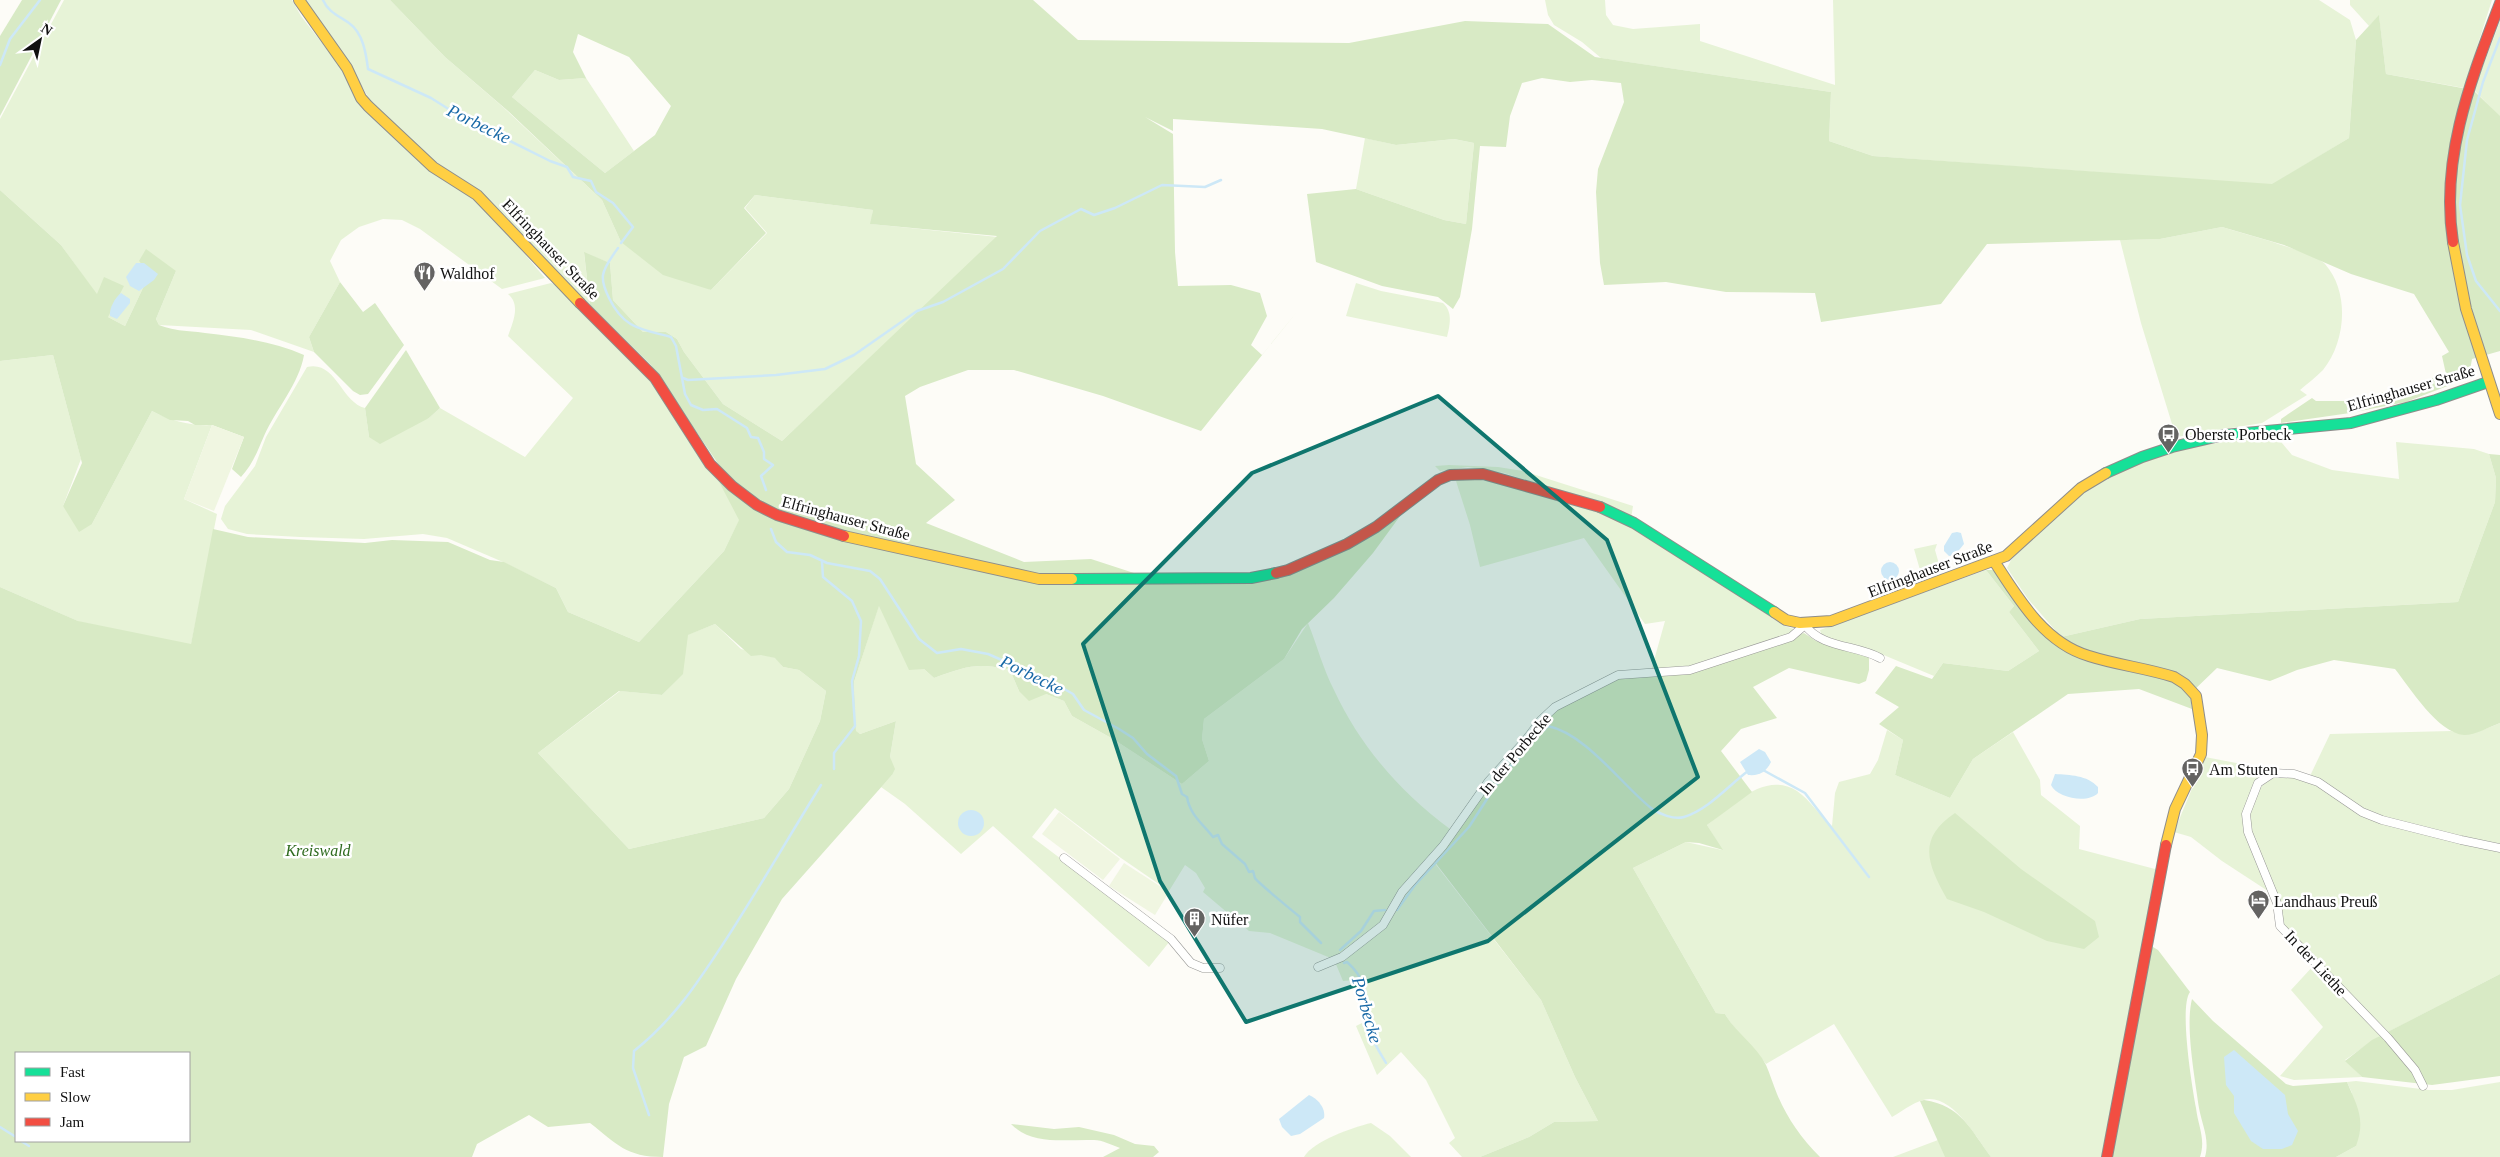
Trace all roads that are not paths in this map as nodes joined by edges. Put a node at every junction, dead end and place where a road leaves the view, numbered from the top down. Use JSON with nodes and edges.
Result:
{"nodes":[{"id":1,"x":299,"y":0,"type":"edge"},
{"id":2,"x":2500,"y":3,"type":"edge"},
{"id":3,"x":2488,"y":382,"type":"junction"},
{"id":4,"x":2500,"y":414,"type":"edge"},
{"id":5,"x":1994,"y":561,"type":"junction"},
{"id":6,"x":1805,"y":625,"type":"junction"},
{"id":7,"x":1880,"y":658,"type":"dead end"},
{"id":8,"x":2500,"y":848,"type":"edge"},
{"id":9,"x":1064,"y":858,"type":"dead end"},
{"id":10,"x":1318,"y":967,"type":"dead end"},
{"id":11,"x":1220,"y":968,"type":"dead end"},
{"id":12,"x":2423,"y":1086,"type":"dead end"},
{"id":13,"x":2107,"y":1157,"type":"edge"}],
"edges":[{"from":1,"to":6,"type":"street","name":"Elfringhauser Straße"},
{"from":2,"to":3,"type":"street","name":"Elfringhauser Straße"},
{"from":3,"to":4,"type":"street"},
{"from":3,"to":5,"type":"street","name":"Elfringhauser Straße"},
{"from":5,"to":6,"type":"street","name":"Elfringhauser Straße"},
{"from":5,"to":13,"type":"street"},
{"from":6,"to":7,"type":"street"},
{"from":6,"to":10,"type":"street","name":"In der Porbecke"},
{"from":8,"to":12,"type":"street","name":"In der Liethe"},
{"from":9,"to":11,"type":"street"}]}
